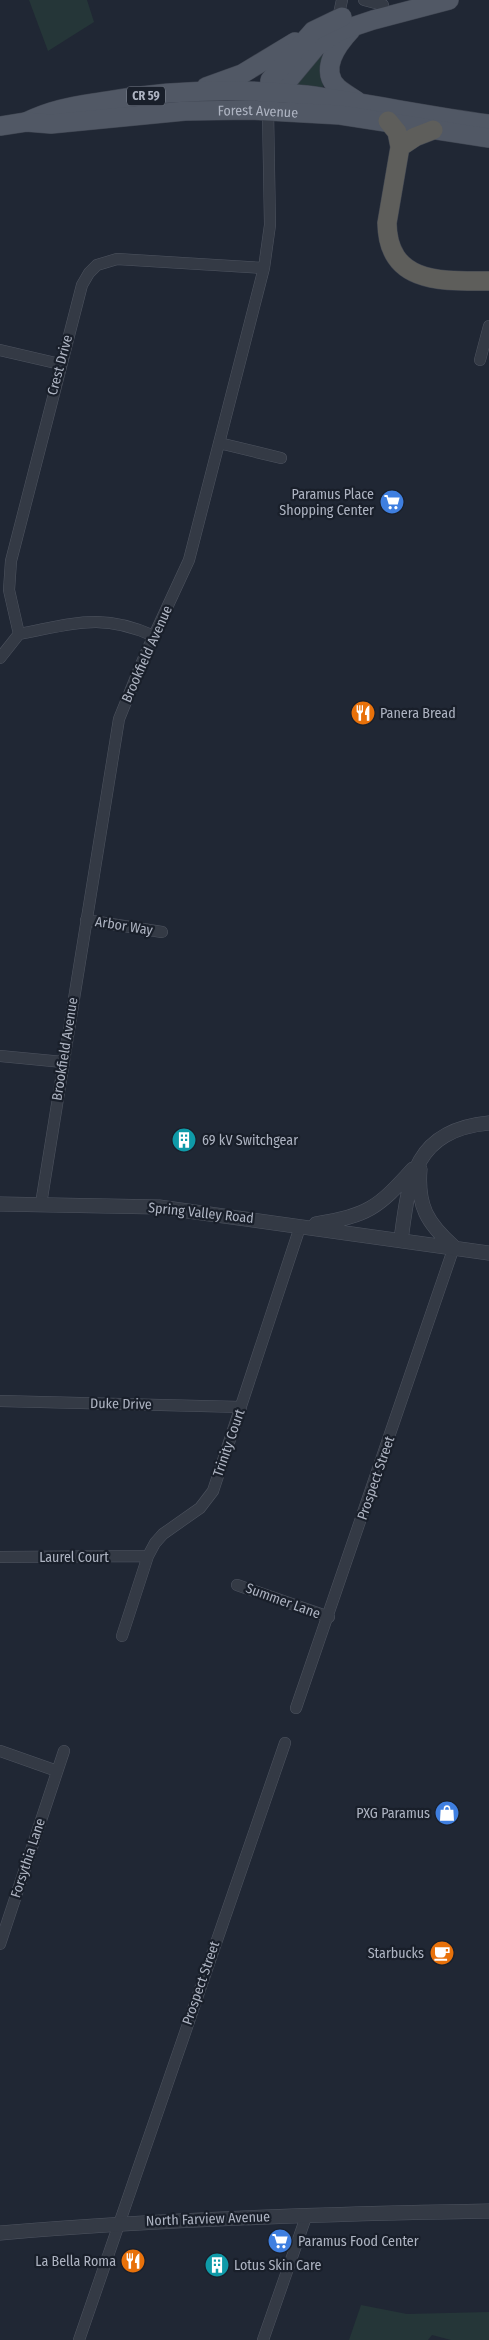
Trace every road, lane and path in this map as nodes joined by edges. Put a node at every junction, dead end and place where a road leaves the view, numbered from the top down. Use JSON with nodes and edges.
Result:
{"nodes":[{"id":1,"x":342,"y":0,"type":"edge"},
{"id":2,"x":364,"y":0,"type":"edge"},
{"id":3,"x":402,"y":0,"type":"edge"},
{"id":4,"x":449,"y":0,"type":"edge"},
{"id":5,"x":383,"y":5,"type":"junction"},
{"id":6,"x":343,"y":26,"type":"junction"},
{"id":7,"x":313,"y":31,"type":"junction"},
{"id":8,"x":185,"y":92,"type":"junction"},
{"id":9,"x":268,"y":102,"type":"junction"},
{"id":10,"x":360,"y":103,"type":"junction"},
{"id":11,"x":388,"y":121,"type":"junction"},
{"id":12,"x":26,"y":122,"type":"junction"},
{"id":13,"x":489,"y":124,"type":"edge"},
{"id":14,"x":0,"y":126,"type":"edge"},
{"id":15,"x":433,"y":130,"type":"junction"},
{"id":16,"x":489,"y":138,"type":"edge"},
{"id":17,"x":400,"y":147,"type":"junction"},
{"id":18,"x":264,"y":268,"type":"junction"},
{"id":19,"x":489,"y":281,"type":"edge"},
{"id":20,"x":489,"y":326,"type":"edge"},
{"id":21,"x":0,"y":350,"type":"edge"},
{"id":22,"x":480,"y":360,"type":"dead end"},
{"id":23,"x":60,"y":364,"type":"junction"},
{"id":24,"x":219,"y":443,"type":"junction"},
{"id":25,"x":281,"y":458,"type":"dead end"},
{"id":26,"x":19,"y":634,"type":"junction"},
{"id":27,"x":154,"y":636,"type":"junction"},
{"id":28,"x":0,"y":658,"type":"edge"},
{"id":29,"x":86,"y":920,"type":"junction"},
{"id":30,"x":162,"y":932,"type":"dead end"},
{"id":31,"x":0,"y":1056,"type":"edge"},
{"id":32,"x":63,"y":1062,"type":"junction"},
{"id":33,"x":489,"y":1123,"type":"edge"},
{"id":34,"x":421,"y":1159,"type":"junction"},
{"id":35,"x":0,"y":1204,"type":"edge"},
{"id":36,"x":41,"y":1204,"type":"junction"},
{"id":37,"x":300,"y":1227,"type":"junction"},
{"id":38,"x":401,"y":1240,"type":"junction"},
{"id":39,"x":454,"y":1247,"type":"junction"},
{"id":40,"x":489,"y":1253,"type":"edge"},
{"id":41,"x":0,"y":1401,"type":"edge"},
{"id":42,"x":241,"y":1408,"type":"junction"},
{"id":43,"x":148,"y":1556,"type":"junction"},
{"id":44,"x":0,"y":1557,"type":"edge"},
{"id":45,"x":237,"y":1585,"type":"dead end"},
{"id":46,"x":329,"y":1617,"type":"junction"},
{"id":47,"x":122,"y":1636,"type":"dead end"},
{"id":48,"x":296,"y":1708,"type":"dead end"},
{"id":49,"x":285,"y":1743,"type":"dead end"},
{"id":50,"x":0,"y":1751,"type":"edge"},
{"id":51,"x":64,"y":1752,"type":"dead end"},
{"id":52,"x":57,"y":1771,"type":"junction"},
{"id":53,"x":0,"y":1944,"type":"edge"},
{"id":54,"x":489,"y":2211,"type":"edge"},
{"id":55,"x":306,"y":2217,"type":"junction"},
{"id":56,"x":120,"y":2223,"type":"junction"},
{"id":57,"x":0,"y":2233,"type":"edge"},
{"id":58,"x":79,"y":2340,"type":"edge"},
{"id":59,"x":263,"y":2340,"type":"edge"}],
"edges":[{"from":1,"to":6,"type":"street"},
{"from":2,"to":5,"type":"street"},
{"from":3,"to":5,"type":"main road","name":"Forest Avenue"},
{"from":4,"to":6,"type":"main road","name":"Forest Avenue"},
{"from":5,"to":6,"type":"main road","name":"Forest Avenue"},
{"from":6,"to":7,"type":"main road","name":"Forest Avenue"},
{"from":6,"to":9,"type":"main road","name":"Forest Avenue"},
{"from":6,"to":10,"type":"main road"},
{"from":7,"to":8,"type":"main road"},
{"from":7,"to":9,"type":"main road","name":"Forest Avenue"},
{"from":8,"to":9,"type":"main road","name":"Forest Avenue","number":"CR 59"},
{"from":8,"to":12,"type":"main road","name":"Forest Avenue","number":"CR 59"},
{"from":9,"to":10,"type":"main road","name":"Forest Avenue","number":"CR 59"},
{"from":9,"to":11,"type":"main road","name":"Forest Avenue","number":"CR 59"},
{"from":9,"to":12,"type":"main road","name":"Forest Avenue","number":"CR 59"},
{"from":9,"to":18,"type":"street","name":"Brookfield Avenue"},
{"from":10,"to":13,"type":"main road","name":"Forest Avenue","number":"CR 59"},
{"from":11,"to":15,"type":"main road","name":"Forest Avenue","number":"CR 59"},
{"from":11,"to":17,"type":"highway"},
{"from":12,"to":14,"type":"main road","name":"Forest Avenue","number":"CR 59"},
{"from":15,"to":16,"type":"main road","name":"Forest Avenue","number":"CR 59"},
{"from":15,"to":17,"type":"highway"},
{"from":17,"to":19,"type":"highway"},
{"from":18,"to":23,"type":"street","name":"Crest Drive"},
{"from":18,"to":24,"type":"street","name":"Brookfield Avenue"},
{"from":20,"to":22,"type":"street"},
{"from":21,"to":23,"type":"street"},
{"from":23,"to":26,"type":"street","name":"Crest Drive"},
{"from":24,"to":25,"type":"street"},
{"from":24,"to":27,"type":"street","name":"Brookfield Avenue"},
{"from":26,"to":27,"type":"street"},
{"from":26,"to":28,"type":"street"},
{"from":27,"to":29,"type":"street","name":"Brookfield Avenue"},
{"from":29,"to":30,"type":"street","name":"Arbor Way"},
{"from":29,"to":32,"type":"street","name":"Brookfield Avenue"},
{"from":31,"to":32,"type":"street"},
{"from":32,"to":36,"type":"street","name":"Brookfield Avenue"},
{"from":33,"to":34,"type":"street"},
{"from":34,"to":37,"type":"street"},
{"from":34,"to":38,"type":"street"},
{"from":34,"to":39,"type":"street"},
{"from":35,"to":36,"type":"street","name":"Spring Valley Road"},
{"from":36,"to":37,"type":"street","name":"Spring Valley Road"},
{"from":37,"to":38,"type":"street","name":"Spring Valley Road"},
{"from":37,"to":42,"type":"street","name":"Trinity Court"},
{"from":38,"to":39,"type":"street","name":"Spring Valley Road"},
{"from":39,"to":40,"type":"street","name":"Spring Valley Road"},
{"from":39,"to":46,"type":"street","name":"Prospect Street"},
{"from":41,"to":42,"type":"street","name":"Duke Drive"},
{"from":42,"to":43,"type":"street","name":"Trinity Court"},
{"from":43,"to":44,"type":"street","name":"Laurel Court"},
{"from":43,"to":47,"type":"street","name":"Trinity Court"},
{"from":45,"to":46,"type":"street","name":"Summer Lane"},
{"from":46,"to":48,"type":"street","name":"Prospect Street"},
{"from":49,"to":56,"type":"street","name":"Prospect Street"},
{"from":50,"to":52,"type":"street"},
{"from":51,"to":52,"type":"street","name":"Forsythia Lane"},
{"from":52,"to":53,"type":"street","name":"Forsythia Lane"},
{"from":54,"to":55,"type":"street","name":"North Farview Avenue"},
{"from":55,"to":56,"type":"street","name":"North Farview Avenue"},
{"from":55,"to":59,"type":"street"},
{"from":56,"to":57,"type":"street","name":"North Farview Avenue"},
{"from":56,"to":58,"type":"street","name":"Prospect Street"}]}
